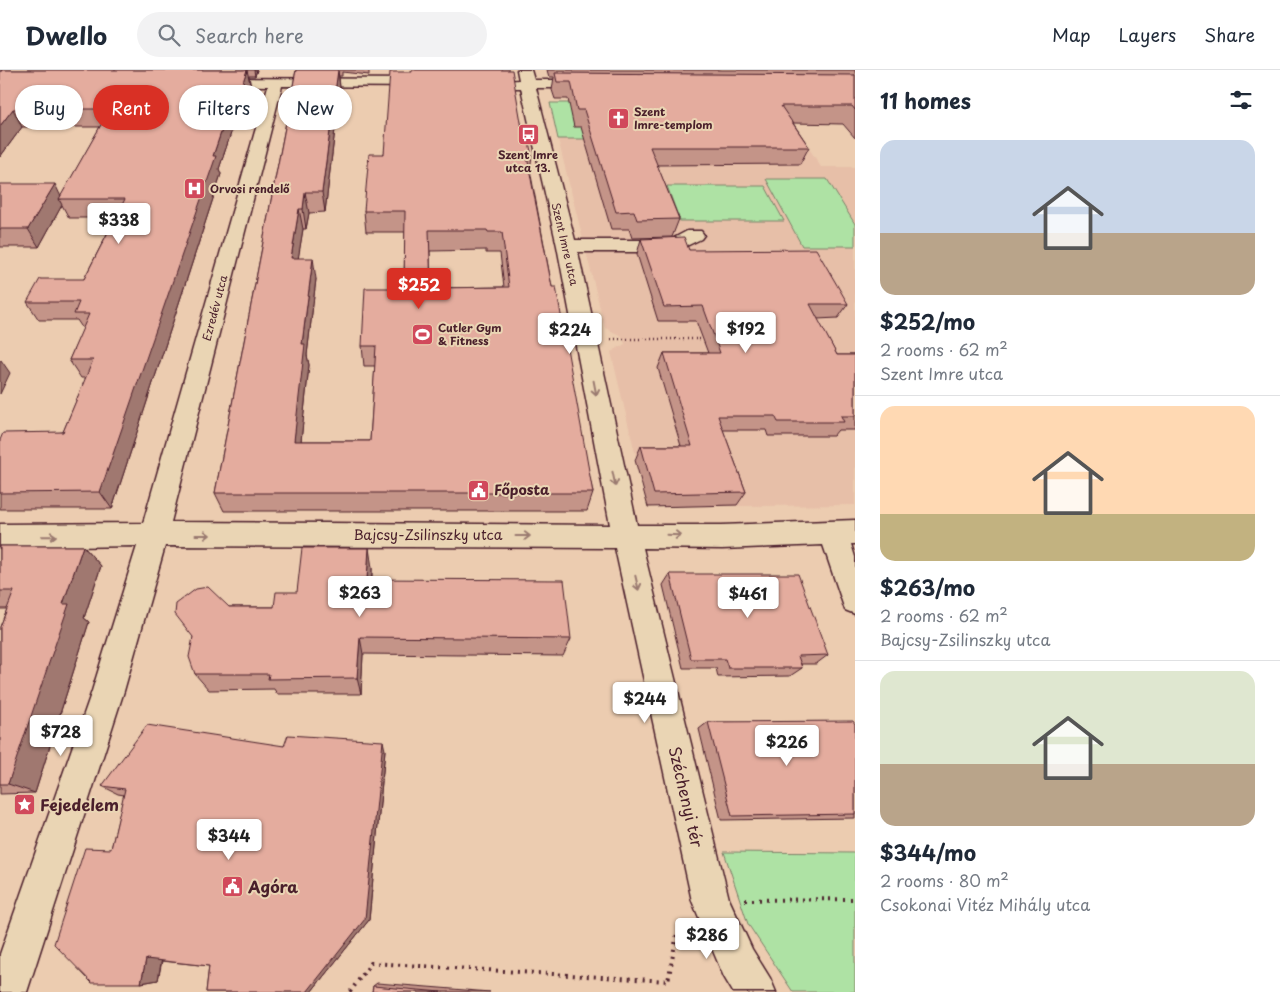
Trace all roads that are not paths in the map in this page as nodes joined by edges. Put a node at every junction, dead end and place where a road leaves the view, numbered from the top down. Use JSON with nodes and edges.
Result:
{"nodes":[{"id":1,"x":526,"y":77,"type":"edge"},
{"id":2,"x":199,"y":81,"type":"edge"},
{"id":3,"x":276,"y":82,"type":"junction"},
{"id":4,"x":437,"y":83,"type":"edge"},
{"id":5,"x":493,"y":83,"type":"edge"},
{"id":6,"x":606,"y":84,"type":"edge"},
{"id":7,"x":694,"y":235,"type":"dead end"},
{"id":8,"x":567,"y":246,"type":"junction"},
{"id":9,"x":844,"y":532,"type":"edge"},
{"id":10,"x":154,"y":534,"type":"junction"},
{"id":11,"x":0,"y":536,"type":"edge"},
{"id":12,"x":626,"y":536,"type":"junction"},
{"id":13,"x":855,"y":601,"type":"edge"},
{"id":14,"x":7,"y":992,"type":"edge"},
{"id":15,"x":756,"y":992,"type":"edge"}],
"edges":[{"from":1,"to":5,"type":"street"},
{"from":1,"to":6,"type":"street"},
{"from":1,"to":8,"type":"street","name":"Szent Imre utca"},
{"from":2,"to":3,"type":"street"},
{"from":3,"to":4,"type":"street"},
{"from":3,"to":10,"type":"street","name":"Ezredév utca"},
{"from":7,"to":8,"type":"street"},
{"from":8,"to":12,"type":"street","name":"Szent Imre utca","one_way":true},
{"from":12,"to":9,"type":"street","name":"Bajcsy-Zsilinszky utca","one_way":true},
{"from":9,"to":13,"type":"street"},
{"from":11,"to":10,"type":"street","name":"Bajcsy-Zsilinszky utca","one_way":true},
{"from":10,"to":12,"type":"street","name":"Bajcsy-Zsilinszky utca","one_way":true},
{"from":10,"to":14,"type":"street","name":"Ezredév utca"},
{"from":12,"to":15,"type":"street","name":"Széchenyi tér","one_way":true}]}
